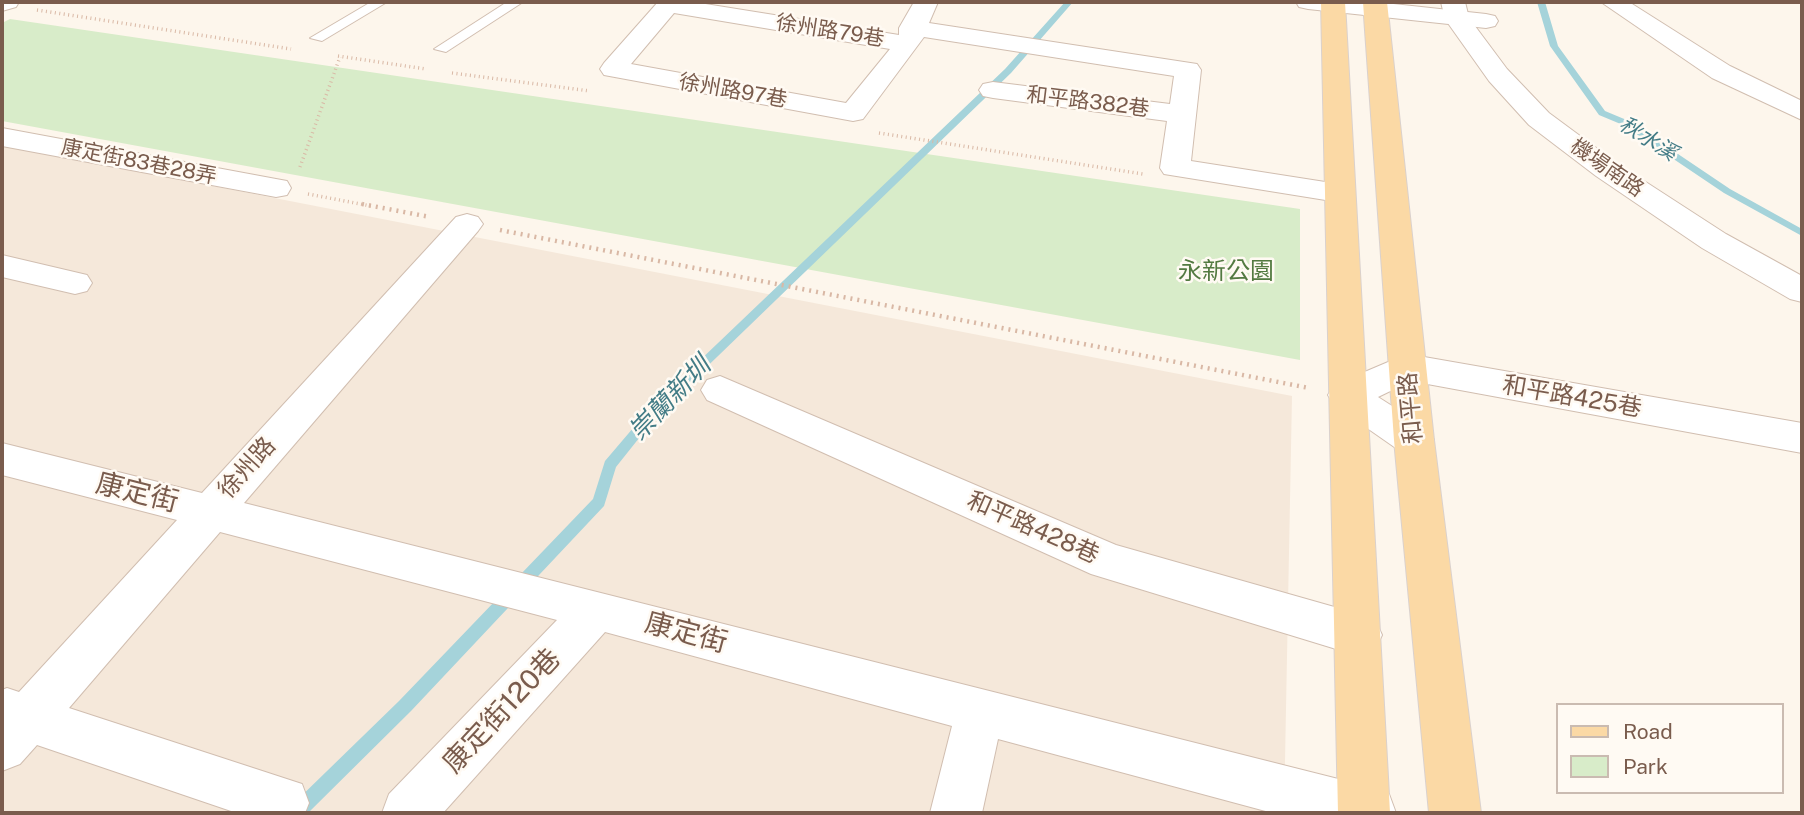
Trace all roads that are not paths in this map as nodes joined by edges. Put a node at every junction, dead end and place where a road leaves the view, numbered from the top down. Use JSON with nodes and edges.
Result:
{"nodes":[{"id":1,"x":7,"y":2,"type":"edge"},
{"id":2,"x":380,"y":2,"type":"edge"},
{"id":3,"x":516,"y":2,"type":"edge"},
{"id":4,"x":926,"y":2,"type":"edge"},
{"id":5,"x":1613,"y":2,"type":"edge"},
{"id":6,"x":670,"y":3,"type":"edge"},
{"id":7,"x":1324,"y":3,"type":"edge"},
{"id":8,"x":2,"y":5,"type":"edge"},
{"id":9,"x":1375,"y":6,"type":"edge"},
{"id":10,"x":1469,"y":11,"type":"edge"},
{"id":11,"x":910,"y":36,"type":"junction"},
{"id":12,"x":317,"y":38,"type":"dead end"},
{"id":13,"x":440,"y":49,"type":"dead end"},
{"id":14,"x":993,"y":90,"type":"dead end"},
{"id":15,"x":1802,"y":112,"type":"edge"},
{"id":16,"x":1182,"y":114,"type":"junction"},
{"id":17,"x":2,"y":137,"type":"edge"},
{"id":18,"x":284,"y":189,"type":"road end"},
{"id":19,"x":1338,"y":192,"type":"junction"},
{"id":20,"x":467,"y":224,"type":"road end"},
{"id":21,"x":1802,"y":263,"type":"edge"},
{"id":22,"x":2,"y":266,"type":"edge"},
{"id":23,"x":75,"y":283,"type":"dead end"},
{"id":24,"x":1802,"y":291,"type":"edge"},
{"id":25,"x":1407,"y":367,"type":"junction"},
{"id":26,"x":720,"y":390,"type":"dead end"},
{"id":27,"x":1347,"y":395,"type":"junction"},
{"id":28,"x":1802,"y":438,"type":"edge"},
{"id":29,"x":1414,"y":440,"type":"junction"},
{"id":30,"x":2,"y":459,"type":"edge"},
{"id":31,"x":209,"y":511,"type":"junction"},
{"id":32,"x":596,"y":610,"type":"junction"},
{"id":33,"x":1359,"y":635,"type":"junction"},
{"id":34,"x":980,"y":710,"type":"junction"},
{"id":35,"x":10,"y":724,"type":"edge"},
{"id":36,"x":283,"y":803,"type":"dead end"},
{"id":37,"x":408,"y":813,"type":"edge"},
{"id":38,"x":956,"y":813,"type":"edge"},
{"id":39,"x":1366,"y":813,"type":"edge"},
{"id":40,"x":1455,"y":813,"type":"edge"}],
"edges":[{"from":1,"to":8,"type":"street"},
{"from":2,"to":12,"type":"lane"},
{"from":3,"to":13,"type":"lane"},
{"from":4,"to":11,"type":"street"},
{"from":5,"to":15,"type":"street"},
{"from":6,"to":11,"type":"street","name":"徐州路79巷"},
{"from":6,"to":11,"type":"street","name":"徐州路97巷"},
{"from":7,"to":9,"type":"street"},
{"from":7,"to":19,"type":"main road"},
{"from":9,"to":10,"type":"street"},
{"from":9,"to":25,"type":"main road","name":"和平路"},
{"from":10,"to":21,"type":"street","name":"機場南路"},
{"from":10,"to":24,"type":"street","name":"機場南路"},
{"from":11,"to":16,"type":"street","name":"徐州路79巷"},
{"from":14,"to":16,"type":"street","name":"和平路382巷"},
{"from":16,"to":19,"type":"street"},
{"from":17,"to":18,"type":"street","name":"康定街83巷28弄"},
{"from":19,"to":27,"type":"main road"},
{"from":20,"to":31,"type":"street","name":"徐州路"},
{"from":22,"to":23,"type":"street"},
{"from":25,"to":27,"type":"street"},
{"from":25,"to":28,"type":"street","name":"和平路425巷"},
{"from":25,"to":29,"type":"main road","name":"和平路"},
{"from":26,"to":33,"type":"street","name":"和平路428巷"},
{"from":27,"to":29,"type":"street"},
{"from":27,"to":33,"type":"main road"},
{"from":29,"to":40,"type":"main road","name":"和平路"},
{"from":30,"to":31,"type":"street","name":"康定街"},
{"from":31,"to":32,"type":"street","name":"康定街"},
{"from":31,"to":35,"type":"street","name":"徐州路"},
{"from":32,"to":34,"type":"street","name":"康定街"},
{"from":32,"to":37,"type":"street","name":"康定街120巷"},
{"from":33,"to":39,"type":"main road"},
{"from":34,"to":38,"type":"street"},
{"from":34,"to":39,"type":"street","name":"康定街"},
{"from":35,"to":36,"type":"street"}]}
